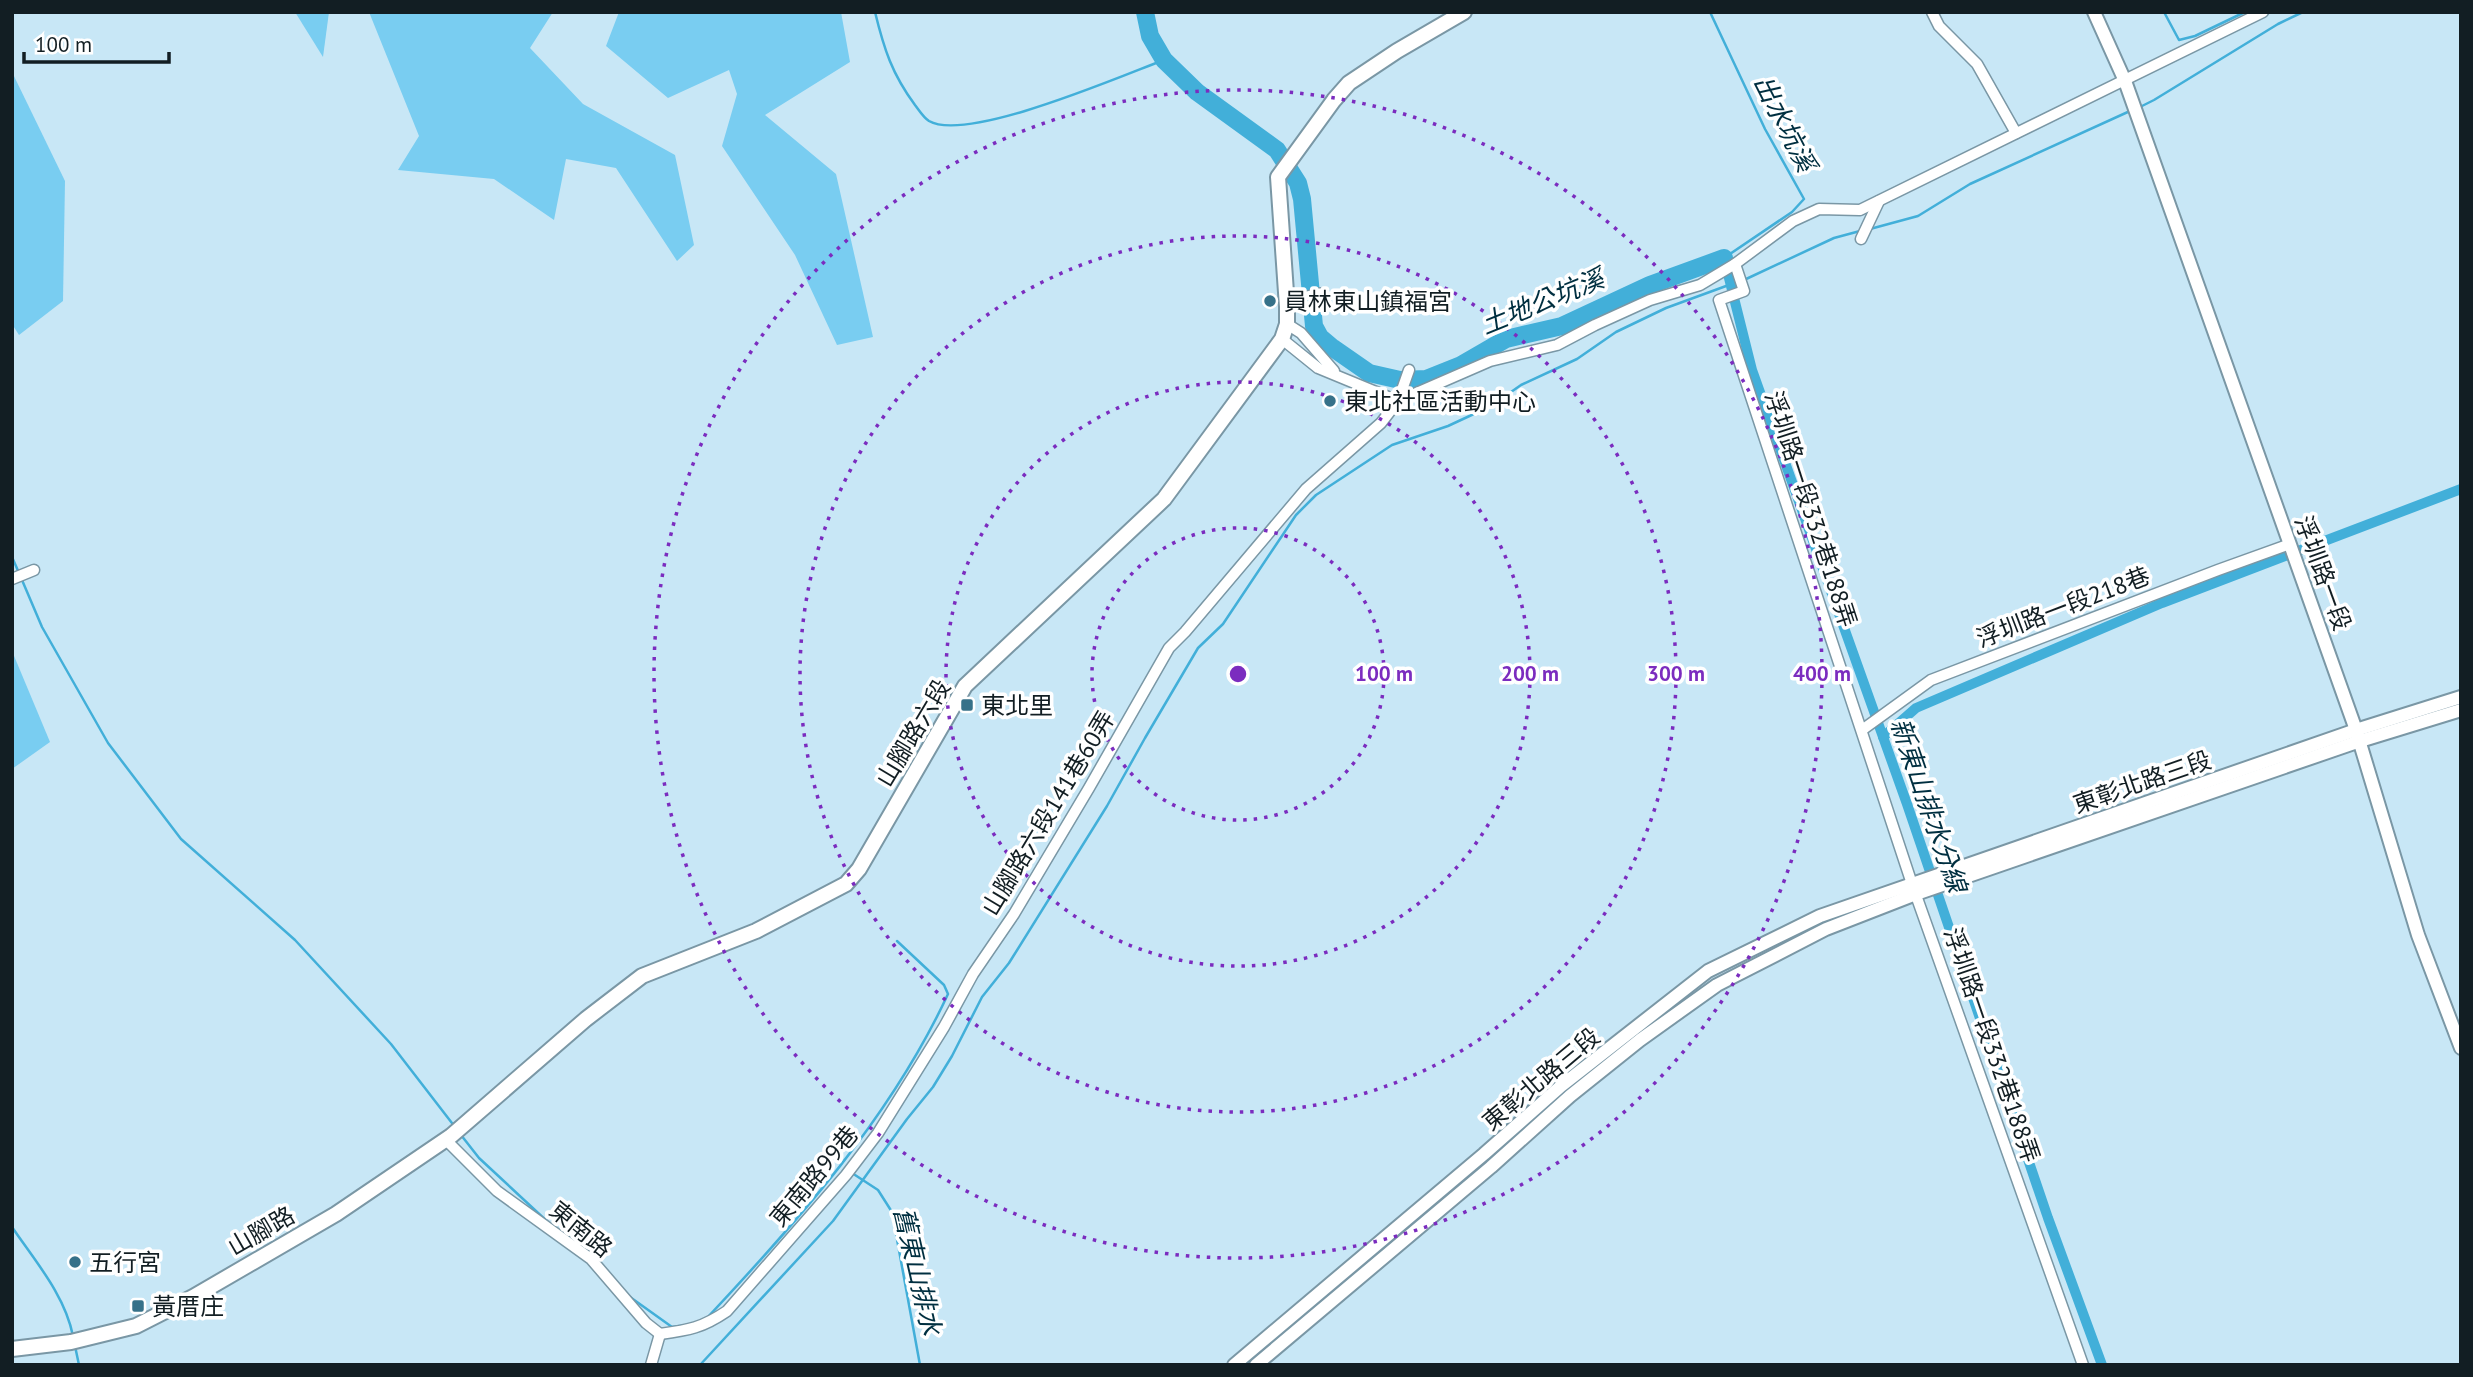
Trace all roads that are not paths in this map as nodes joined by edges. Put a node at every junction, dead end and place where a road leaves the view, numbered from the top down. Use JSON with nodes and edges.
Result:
{"nodes":[{"id":1,"x":1464,"y":12,"type":"edge"},
{"id":2,"x":1932,"y":12,"type":"edge"},
{"id":3,"x":2094,"y":12,"type":"edge"},
{"id":4,"x":2263,"y":12,"type":"edge"},
{"id":5,"x":2125,"y":81,"type":"junction"},
{"id":6,"x":2016,"y":134,"type":"junction"},
{"id":7,"x":1879,"y":201,"type":"junction"},
{"id":8,"x":1861,"y":239,"type":"dead end"},
{"id":9,"x":1735,"y":264,"type":"junction"},
{"id":10,"x":1320,"y":292,"type":"dead end"},
{"id":11,"x":1287,"y":300,"type":"junction"},
{"id":12,"x":1287,"y":324,"type":"junction"},
{"id":13,"x":1283,"y":339,"type":"junction"},
{"id":14,"x":1409,"y":370,"type":"dead end"},
{"id":15,"x":1337,"y":374,"type":"junction"},
{"id":16,"x":1398,"y":401,"type":"junction"},
{"id":17,"x":2290,"y":544,"type":"junction"},
{"id":18,"x":34,"y":570,"type":"dead end"},
{"id":19,"x":12,"y":579,"type":"edge"},
{"id":20,"x":2461,"y":697,"type":"edge"},
{"id":21,"x":2461,"y":710,"type":"edge"},
{"id":22,"x":1862,"y":730,"type":"junction"},
{"id":23,"x":2358,"y":736,"type":"junction"},
{"id":24,"x":1914,"y":889,"type":"junction"},
{"id":25,"x":959,"y":998,"type":"joint"},
{"id":26,"x":2461,"y":1048,"type":"edge"},
{"id":27,"x":449,"y":1138,"type":"junction"},
{"id":28,"x":660,"y":1334,"type":"junction"},
{"id":29,"x":12,"y":1349,"type":"edge"},
{"id":30,"x":651,"y":1365,"type":"edge"},
{"id":31,"x":1234,"y":1365,"type":"edge"},
{"id":32,"x":1256,"y":1365,"type":"edge"},
{"id":33,"x":2083,"y":1365,"type":"edge"}],
"edges":[{"from":1,"to":11,"type":"main road","name":"山腳路六段"},
{"from":2,"to":6,"type":"street"},
{"from":3,"to":5,"type":"street","name":"浮圳路一段"},
{"from":4,"to":5,"type":"street"},
{"from":5,"to":6,"type":"street"},
{"from":5,"to":17,"type":"street","name":"浮圳路一段"},
{"from":6,"to":7,"type":"street"},
{"from":7,"to":8,"type":"street"},
{"from":7,"to":9,"type":"street"},
{"from":9,"to":16,"type":"street"},
{"from":9,"to":22,"type":"street","name":"浮圳路一段332巷188弄"},
{"from":10,"to":11,"type":"street"},
{"from":11,"to":12,"type":"main road","name":"山腳路六段"},
{"from":12,"to":13,"type":"main road","name":"山腳路六段"},
{"from":12,"to":15,"type":"street"},
{"from":13,"to":15,"type":"street"},
{"from":13,"to":27,"type":"main road","name":"山腳路六段"},
{"from":14,"to":16,"type":"street"},
{"from":15,"to":16,"type":"street"},
{"from":16,"to":25,"type":"street","name":"山腳路六段141巷60弄"},
{"from":17,"to":22,"type":"street","name":"浮圳路一段218巷"},
{"from":17,"to":23,"type":"street","name":"浮圳路一段"},
{"from":18,"to":19,"type":"street"},
{"from":20,"to":23,"type":"street"},
{"from":21,"to":23,"type":"street"},
{"from":22,"to":24,"type":"street","name":"浮圳路一段332巷188弄"},
{"from":23,"to":24,"type":"street","name":"東彰北路三段"},
{"from":23,"to":26,"type":"street","name":"浮圳路一段"},
{"from":24,"to":31,"type":"street","name":"東彰北路三段"},
{"from":24,"to":32,"type":"street","name":"東彰北路三段"},
{"from":24,"to":33,"type":"street","name":"浮圳路一段332巷188弄"},
{"from":25,"to":28,"type":"street","name":"東南路99巷"},
{"from":27,"to":28,"type":"street","name":"東南路"},
{"from":27,"to":29,"type":"main road","name":"山腳路"},
{"from":28,"to":30,"type":"street"}]}
